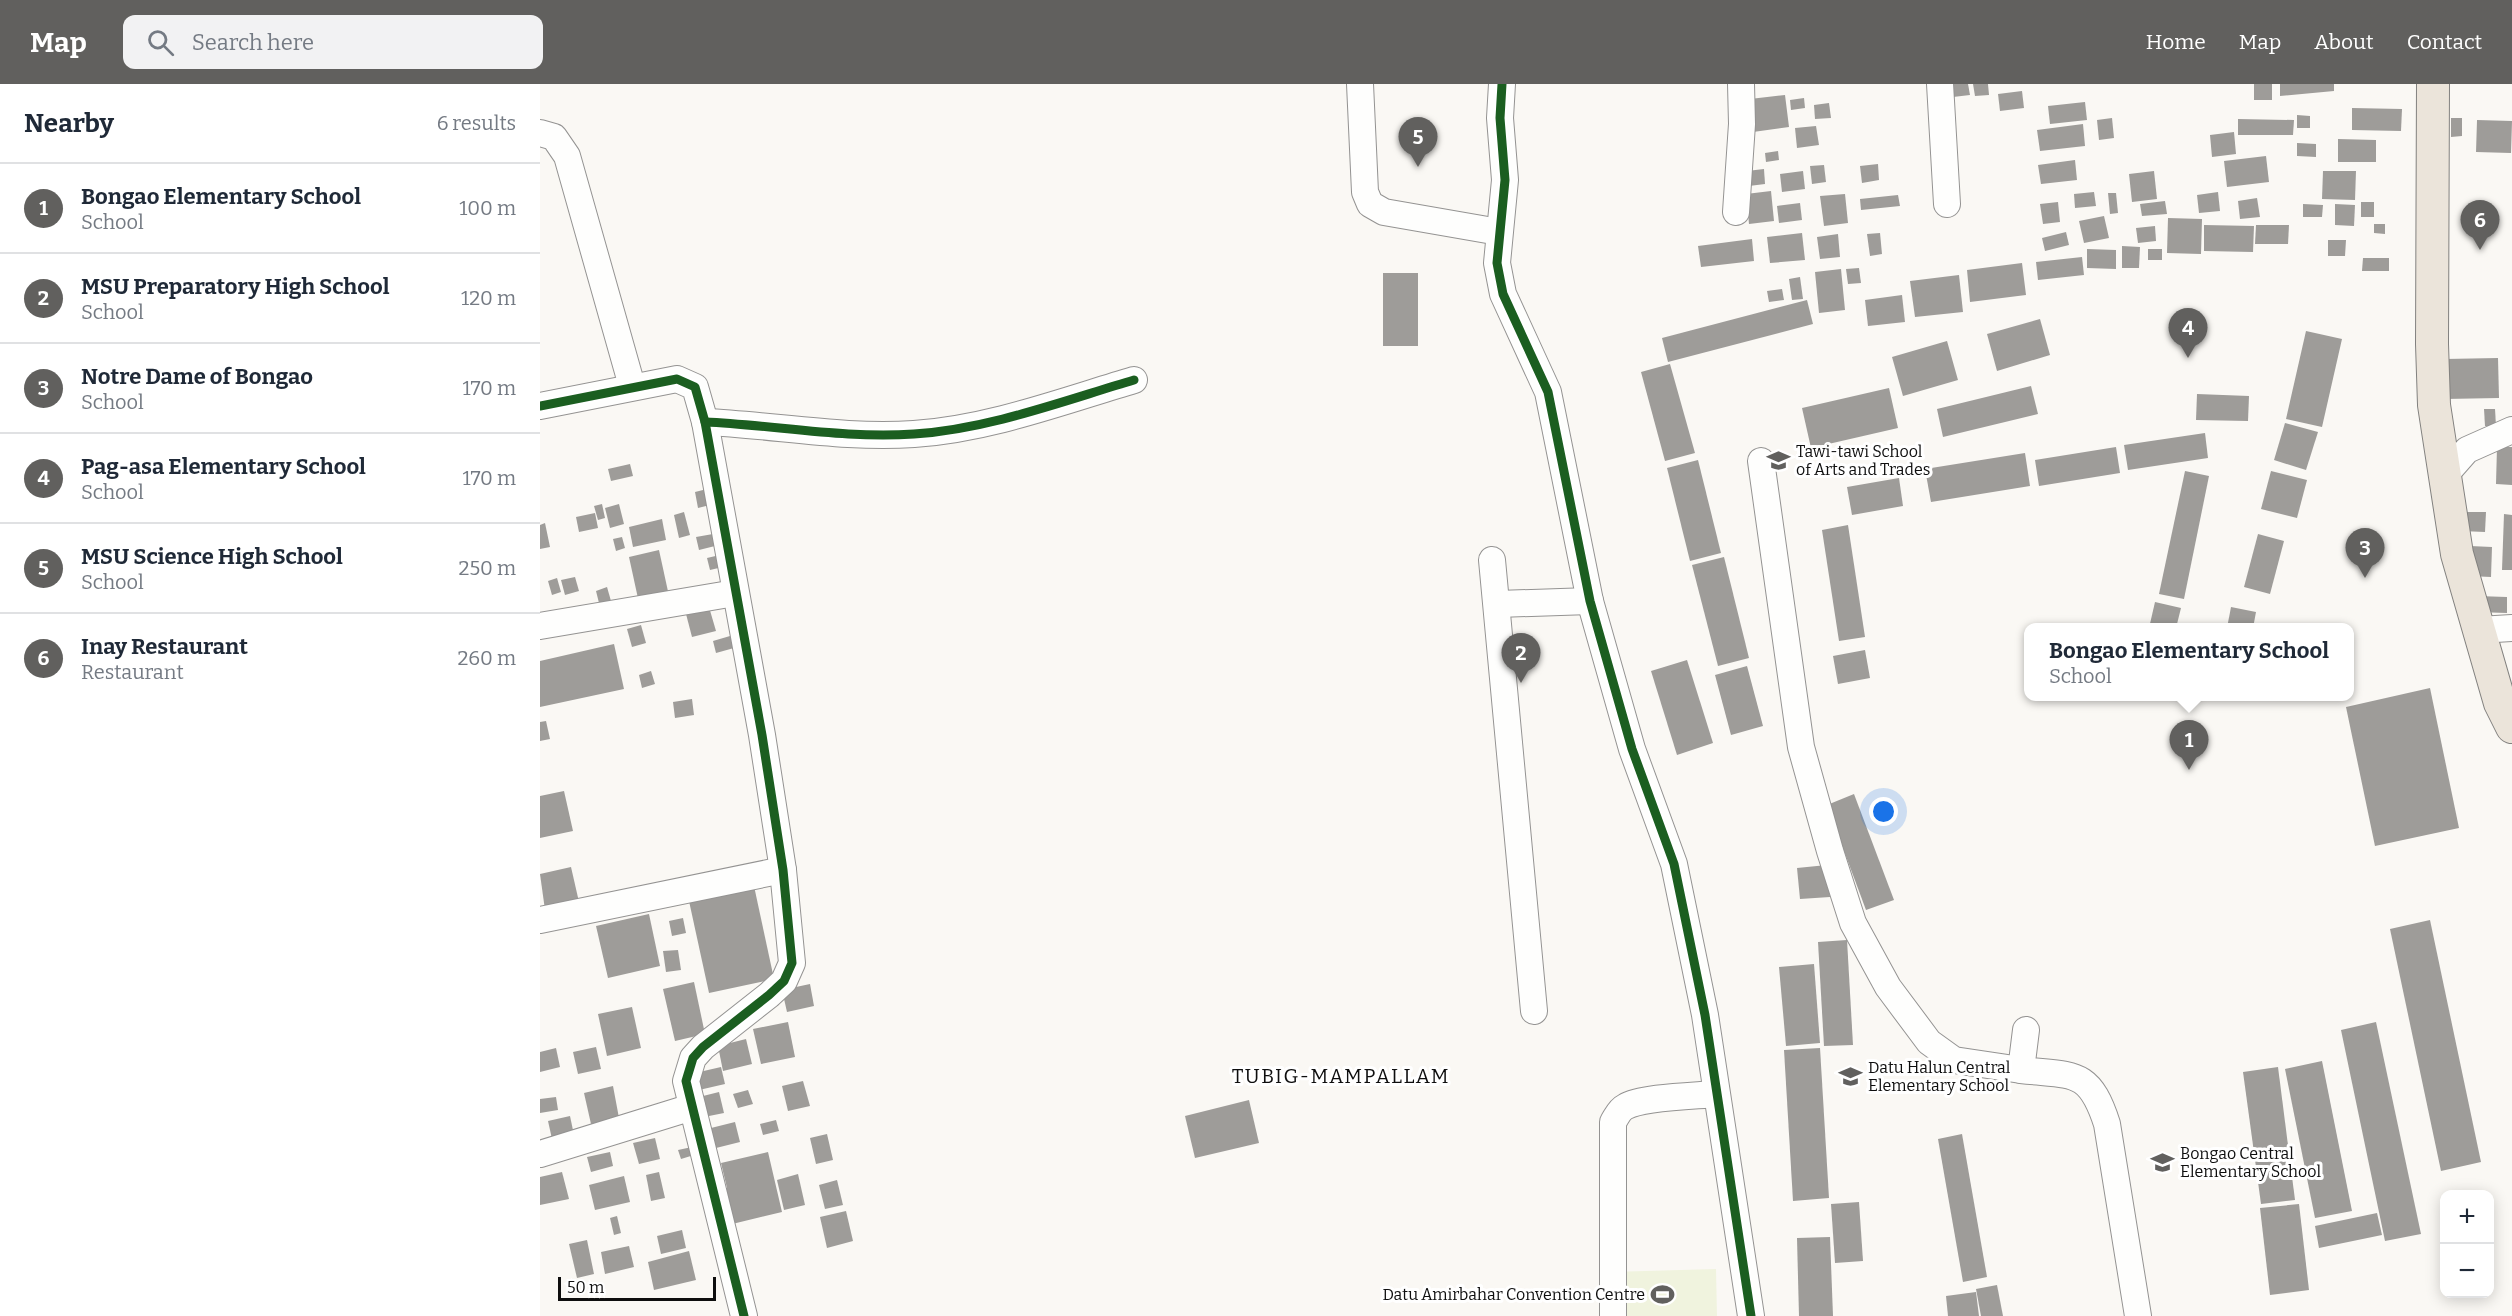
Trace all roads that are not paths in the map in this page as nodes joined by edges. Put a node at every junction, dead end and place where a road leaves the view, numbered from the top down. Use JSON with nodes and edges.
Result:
{"nodes":[{"id":1,"x":1360,"y":84,"type":"edge"},
{"id":2,"x":1502,"y":84,"type":"edge"},
{"id":3,"x":1741,"y":84,"type":"edge"},
{"id":4,"x":1940,"y":84,"type":"edge"},
{"id":5,"x":2433,"y":84,"type":"edge"},
{"id":6,"x":540,"y":133,"type":"edge"},
{"id":7,"x":1947,"y":204,"type":"dead end"},
{"id":8,"x":1736,"y":212,"type":"dead end"},
{"id":9,"x":1499,"y":232,"type":"junction"},
{"id":10,"x":1134,"y":380,"type":"dead end"},
{"id":11,"x":632,"y":386,"type":"junction"},
{"id":12,"x":540,"y":406,"type":"edge"},
{"id":13,"x":705,"y":422,"type":"junction"},
{"id":14,"x":2512,"y":430,"type":"edge"},
{"id":15,"x":1761,"y":461,"type":"dead end"},
{"id":16,"x":2445,"y":475,"type":"junction"},
{"id":17,"x":1492,"y":560,"type":"dead end"},
{"id":18,"x":735,"y":594,"type":"junction"},
{"id":19,"x":1590,"y":601,"type":"junction"},
{"id":20,"x":1498,"y":604,"type":"junction"},
{"id":21,"x":540,"y":626,"type":"edge"},
{"id":22,"x":2512,"y":627,"type":"edge"},
{"id":23,"x":2479,"y":630,"type":"junction"},
{"id":24,"x":2512,"y":727,"type":"edge"},
{"id":25,"x":783,"y":870,"type":"junction"},
{"id":26,"x":540,"y":920,"type":"edge"},
{"id":27,"x":1534,"y":1011,"type":"dead end"},
{"id":28,"x":2026,"y":1030,"type":"dead end"},
{"id":29,"x":2021,"y":1070,"type":"junction"},
{"id":30,"x":1715,"y":1094,"type":"junction"},
{"id":31,"x":692,"y":1107,"type":"junction"},
{"id":32,"x":540,"y":1154,"type":"edge"},
{"id":33,"x":744,"y":1316,"type":"edge"},
{"id":34,"x":1613,"y":1316,"type":"edge"},
{"id":35,"x":1751,"y":1316,"type":"edge"},
{"id":36,"x":2138,"y":1316,"type":"edge"}],
"edges":[{"from":1,"to":9,"type":"street"},
{"from":2,"to":9,"type":"street"},
{"from":3,"to":8,"type":"street"},
{"from":4,"to":7,"type":"street"},
{"from":5,"to":16,"type":"main road"},
{"from":6,"to":11,"type":"street"},
{"from":9,"to":19,"type":"street"},
{"from":10,"to":13,"type":"street"},
{"from":11,"to":12,"type":"street"},
{"from":11,"to":13,"type":"street"},
{"from":13,"to":18,"type":"street"},
{"from":14,"to":16,"type":"street"},
{"from":15,"to":29,"type":"street"},
{"from":16,"to":23,"type":"main road"},
{"from":17,"to":20,"type":"street"},
{"from":18,"to":21,"type":"street"},
{"from":18,"to":25,"type":"street"},
{"from":19,"to":20,"type":"street"},
{"from":19,"to":30,"type":"street"},
{"from":20,"to":27,"type":"street"},
{"from":22,"to":23,"type":"street"},
{"from":23,"to":24,"type":"main road"},
{"from":25,"to":26,"type":"street"},
{"from":25,"to":31,"type":"street"},
{"from":28,"to":29,"type":"street"},
{"from":29,"to":36,"type":"street"},
{"from":30,"to":34,"type":"street"},
{"from":30,"to":35,"type":"street"},
{"from":31,"to":32,"type":"street"},
{"from":31,"to":33,"type":"street"}]}
